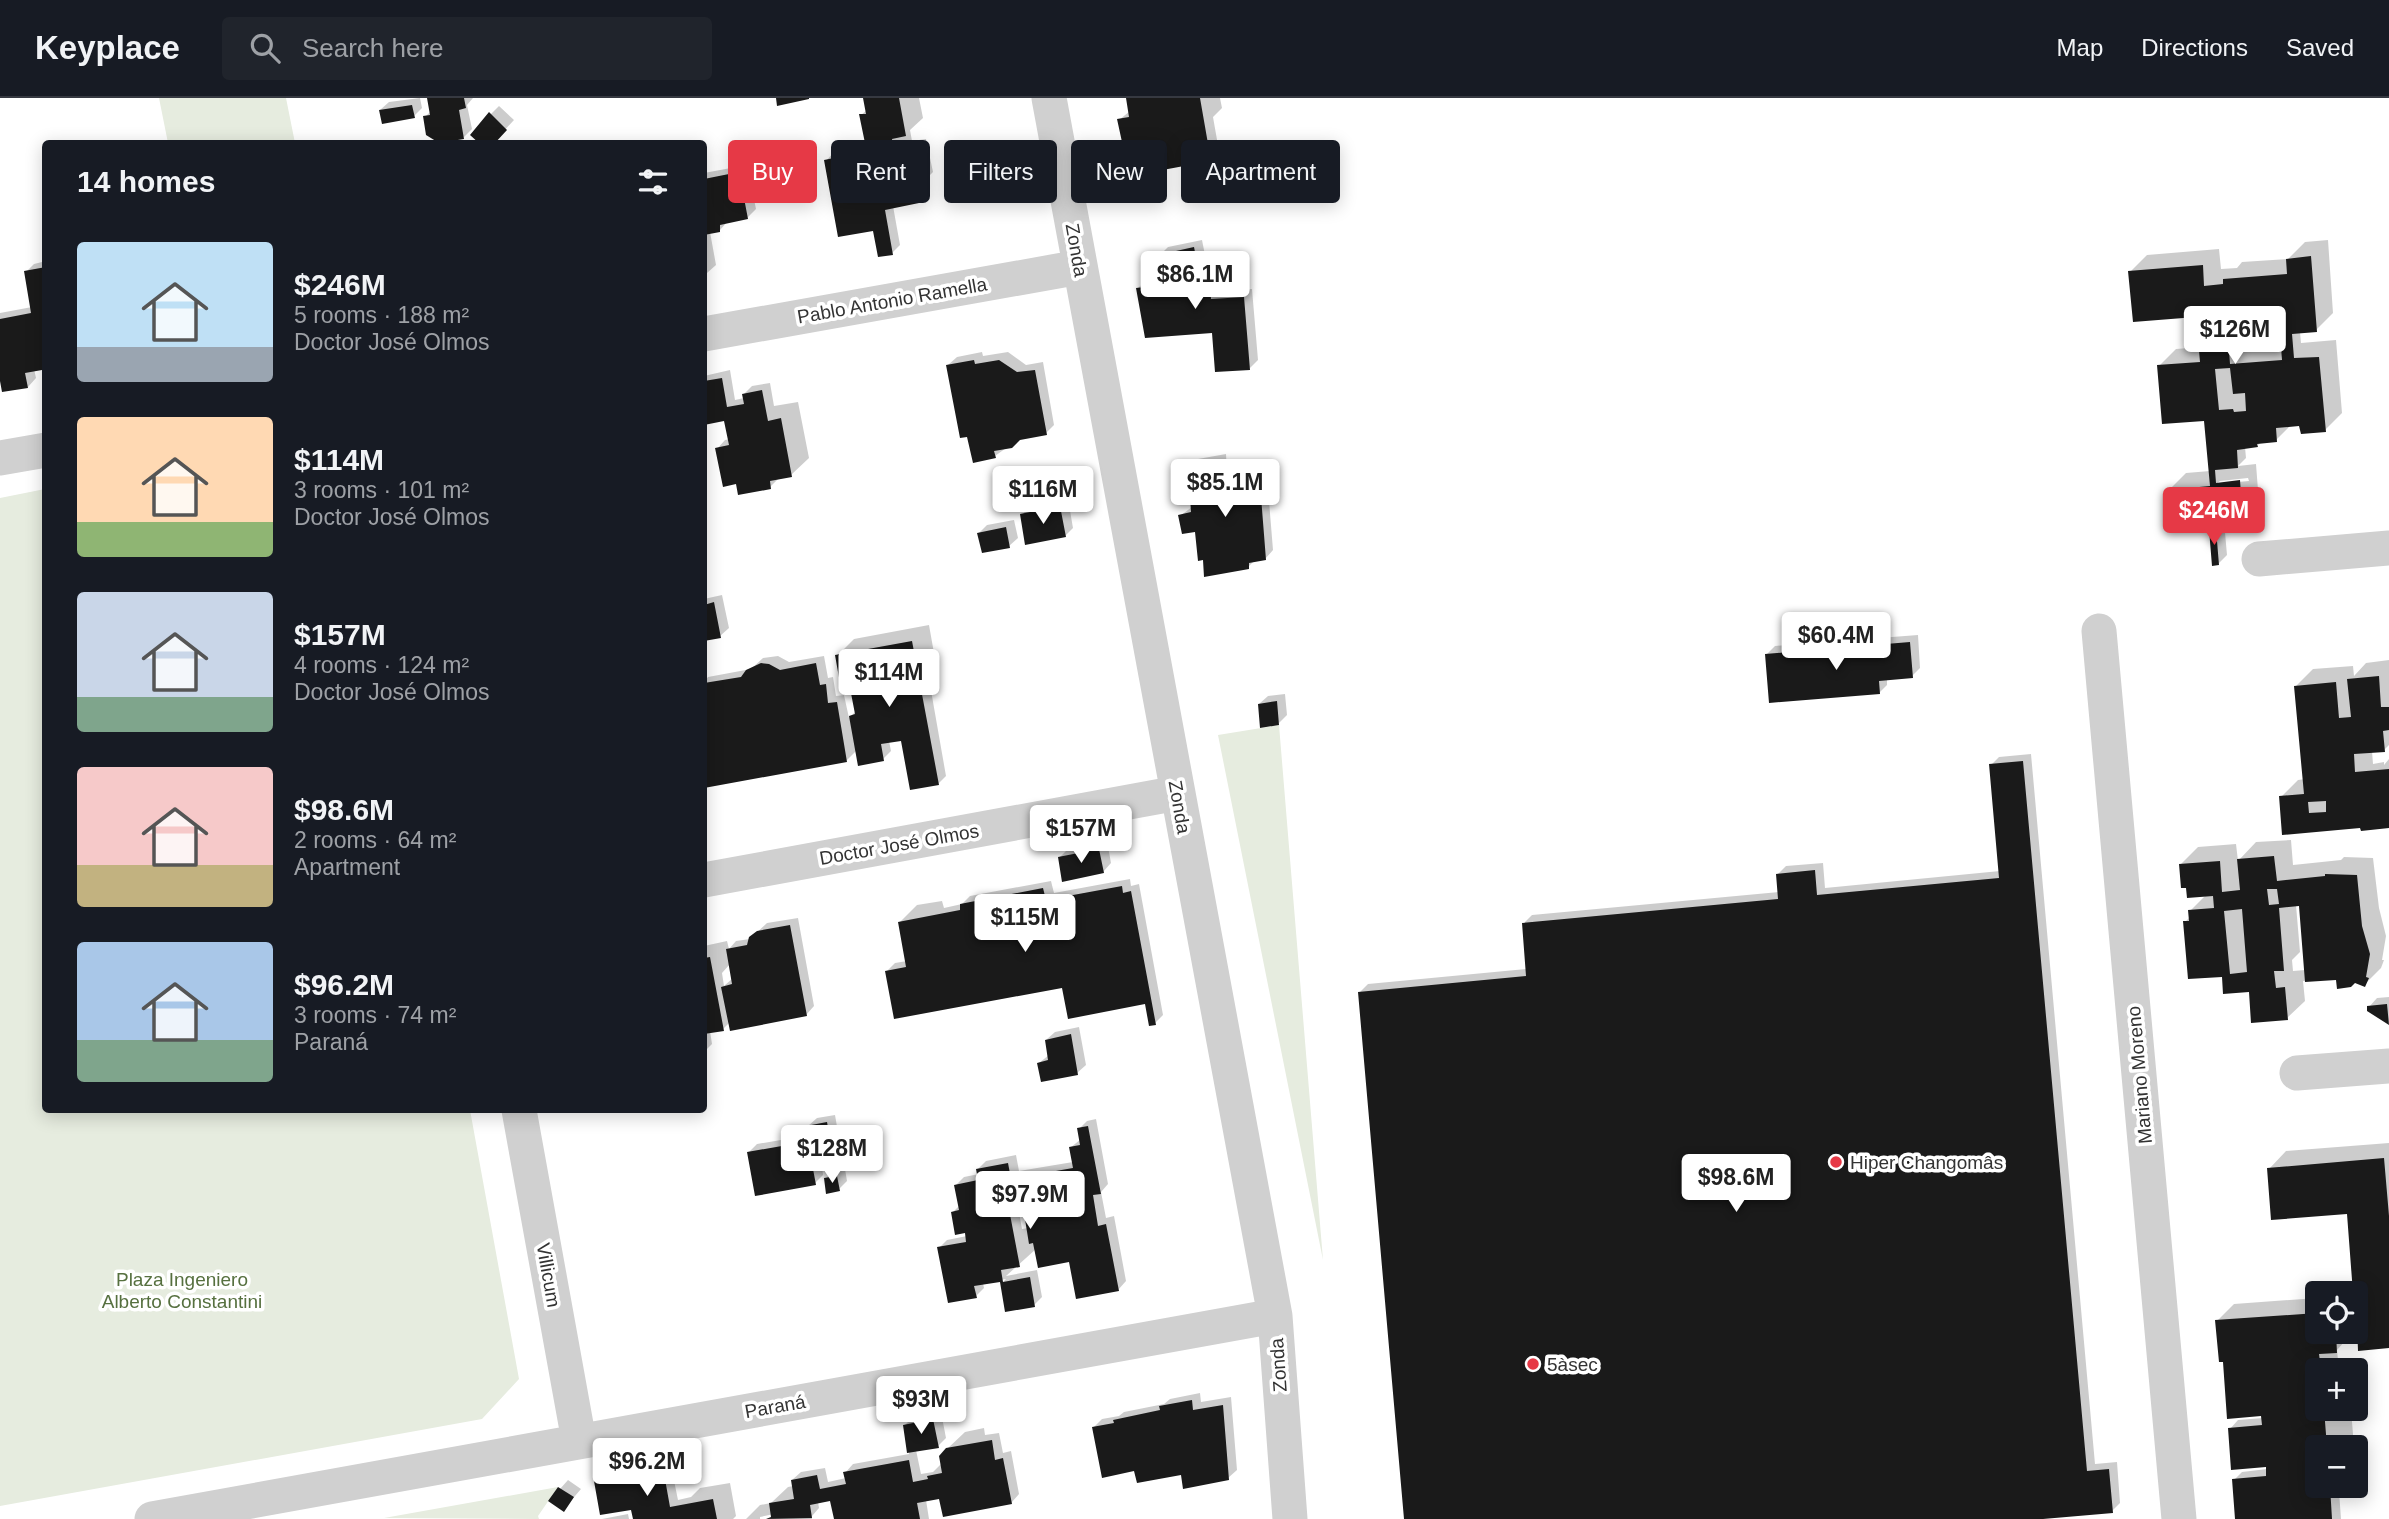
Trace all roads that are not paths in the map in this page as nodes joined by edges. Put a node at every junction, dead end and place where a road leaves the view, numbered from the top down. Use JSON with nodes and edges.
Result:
{"nodes":[{"id":1,"x":1049,"y":98,"type":"edge"},
{"id":2,"x":1080,"y":267,"type":"junction"},
{"id":3,"x":707,"y":333,"type":"edge"},
{"id":4,"x":42,"y":451,"type":"edge"},
{"id":5,"x":0,"y":458,"type":"edge"},
{"id":6,"x":2389,"y":548,"type":"edge"},
{"id":7,"x":2259,"y":559,"type":"dead end"},
{"id":8,"x":2099,"y":631,"type":"dead end"},
{"id":9,"x":1178,"y":793,"type":"junction"},
{"id":10,"x":707,"y":879,"type":"edge"},
{"id":11,"x":2389,"y":1066,"type":"edge"},
{"id":12,"x":2297,"y":1073,"type":"dead end"},
{"id":13,"x":520,"y":1113,"type":"edge"},
{"id":14,"x":1275,"y":1316,"type":"junction"},
{"id":15,"x":579,"y":1441,"type":"junction"},
{"id":16,"x":152,"y":1519,"type":"edge"},
{"id":17,"x":1290,"y":1519,"type":"edge"},
{"id":18,"x":2179,"y":1519,"type":"edge"}],
"edges":[{"from":1,"to":2,"type":"street","name":"Zonda"},
{"from":2,"to":3,"type":"street","name":"Pablo Antonio Ramella"},
{"from":2,"to":9,"type":"street","name":"Zonda"},
{"from":4,"to":5,"type":"street"},
{"from":6,"to":7,"type":"street"},
{"from":8,"to":18,"type":"street","name":"Mariano Moreno"},
{"from":9,"to":10,"type":"street","name":"Doctor José Olmos"},
{"from":9,"to":14,"type":"street","name":"Zonda"},
{"from":11,"to":12,"type":"street"},
{"from":13,"to":15,"type":"street","name":"Villicum"},
{"from":14,"to":15,"type":"street","name":"Paraná"},
{"from":14,"to":17,"type":"street","name":"Zonda"},
{"from":15,"to":16,"type":"street","name":"Paraná"}]}
